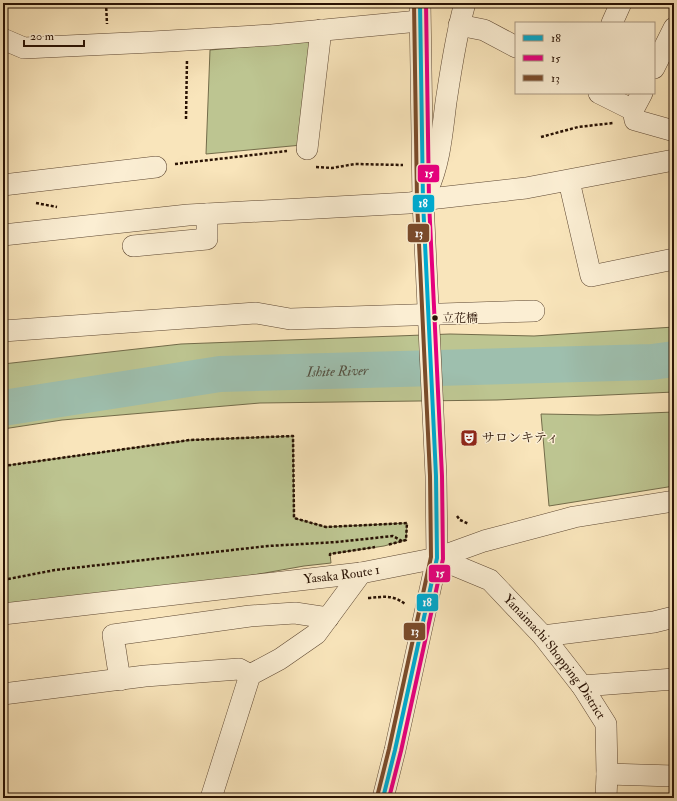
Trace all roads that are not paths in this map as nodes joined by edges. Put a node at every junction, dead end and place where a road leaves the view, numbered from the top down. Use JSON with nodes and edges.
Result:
{"nodes":[{"id":1,"x":465,"y":3,"type":"edge"},
{"id":2,"x":621,"y":3,"type":"edge"},
{"id":3,"x":420,"y":12,"type":"edge"},
{"id":4,"x":612,"y":22,"type":"edge"},
{"id":5,"x":459,"y":25,"type":"junction"},
{"id":6,"x":674,"y":28,"type":"edge"},
{"id":7,"x":321,"y":30,"type":"junction"},
{"id":8,"x":3,"y":39,"type":"edge"},
{"id":9,"x":515,"y":46,"type":"edge"},
{"id":10,"x":655,"y":66,"type":"edge"},
{"id":11,"x":602,"y":94,"type":"edge"},
{"id":12,"x":637,"y":108,"type":"edge"},
{"id":13,"x":674,"y":131,"type":"edge"},
{"id":14,"x":308,"y":149,"type":"road end"},
{"id":15,"x":674,"y":160,"type":"edge"},
{"id":16,"x":156,"y":167,"type":"road end"},
{"id":17,"x":569,"y":181,"type":"junction"},
{"id":18,"x":3,"y":185,"type":"edge"},
{"id":19,"x":423,"y":201,"type":"junction"},
{"id":20,"x":207,"y":214,"type":"junction"},
{"id":21,"x":3,"y":234,"type":"edge"},
{"id":22,"x":133,"y":246,"type":"dead end"},
{"id":23,"x":674,"y":259,"type":"edge"},
{"id":24,"x":534,"y":311,"type":"dead end"},
{"id":25,"x":428,"y":318,"type":"junction"},
{"id":26,"x":3,"y":331,"type":"edge"},
{"id":27,"x":674,"y":501,"type":"edge"},
{"id":28,"x":437,"y":558,"type":"junction"},
{"id":29,"x":361,"y":573,"type":"junction"},
{"id":30,"x":3,"y":614,"type":"edge"},
{"id":31,"x":674,"y":617,"type":"edge"},
{"id":32,"x":328,"y":618,"type":"junction"},
{"id":33,"x":543,"y":636,"type":"junction"},
{"id":34,"x":250,"y":675,"type":"junction"},
{"id":35,"x":674,"y":679,"type":"edge"},
{"id":36,"x":120,"y":680,"type":"junction"},
{"id":37,"x":582,"y":686,"type":"junction"},
{"id":38,"x":3,"y":694,"type":"edge"},
{"id":39,"x":607,"y":774,"type":"junction"},
{"id":40,"x":674,"y":776,"type":"edge"},
{"id":41,"x":211,"y":798,"type":"edge"},
{"id":42,"x":383,"y":798,"type":"edge"},
{"id":43,"x":606,"y":798,"type":"edge"}],
"edges":[{"from":1,"to":5,"type":"street"},
{"from":2,"to":4,"type":"street"},
{"from":3,"to":7,"type":"street"},
{"from":3,"to":19,"type":"street"},
{"from":5,"to":9,"type":"street"},
{"from":5,"to":19,"type":"street"},
{"from":6,"to":10,"type":"street"},
{"from":7,"to":8,"type":"street"},
{"from":7,"to":14,"type":"street"},
{"from":11,"to":12,"type":"street"},
{"from":12,"to":13,"type":"street"},
{"from":15,"to":17,"type":"street"},
{"from":16,"to":18,"type":"street"},
{"from":17,"to":19,"type":"street"},
{"from":17,"to":23,"type":"street"},
{"from":19,"to":20,"type":"street"},
{"from":19,"to":25,"type":"street"},
{"from":20,"to":21,"type":"street"},
{"from":20,"to":22,"type":"street"},
{"from":24,"to":25,"type":"street"},
{"from":25,"to":26,"type":"street"},
{"from":25,"to":28,"type":"street"},
{"from":27,"to":28,"type":"street","name":"Yasaka Route 1"},
{"from":28,"to":29,"type":"street","name":"Yasaka Route 1"},
{"from":28,"to":33,"type":"street","name":"Yanaimachi Shopping District"},
{"from":28,"to":42,"type":"street"},
{"from":29,"to":30,"type":"street","name":"Yasaka Route 1"},
{"from":29,"to":32,"type":"street"},
{"from":31,"to":33,"type":"street"},
{"from":32,"to":34,"type":"street"},
{"from":32,"to":36,"type":"street"},
{"from":33,"to":37,"type":"street","name":"Yanaimachi Shopping District"},
{"from":34,"to":36,"type":"street"},
{"from":34,"to":41,"type":"street"},
{"from":35,"to":37,"type":"street"},
{"from":36,"to":38,"type":"street"},
{"from":37,"to":39,"type":"street","name":"Yanaimachi Shopping District"},
{"from":39,"to":40,"type":"street"},
{"from":39,"to":43,"type":"street","name":"Yanaimachi Shopping District"}]}
